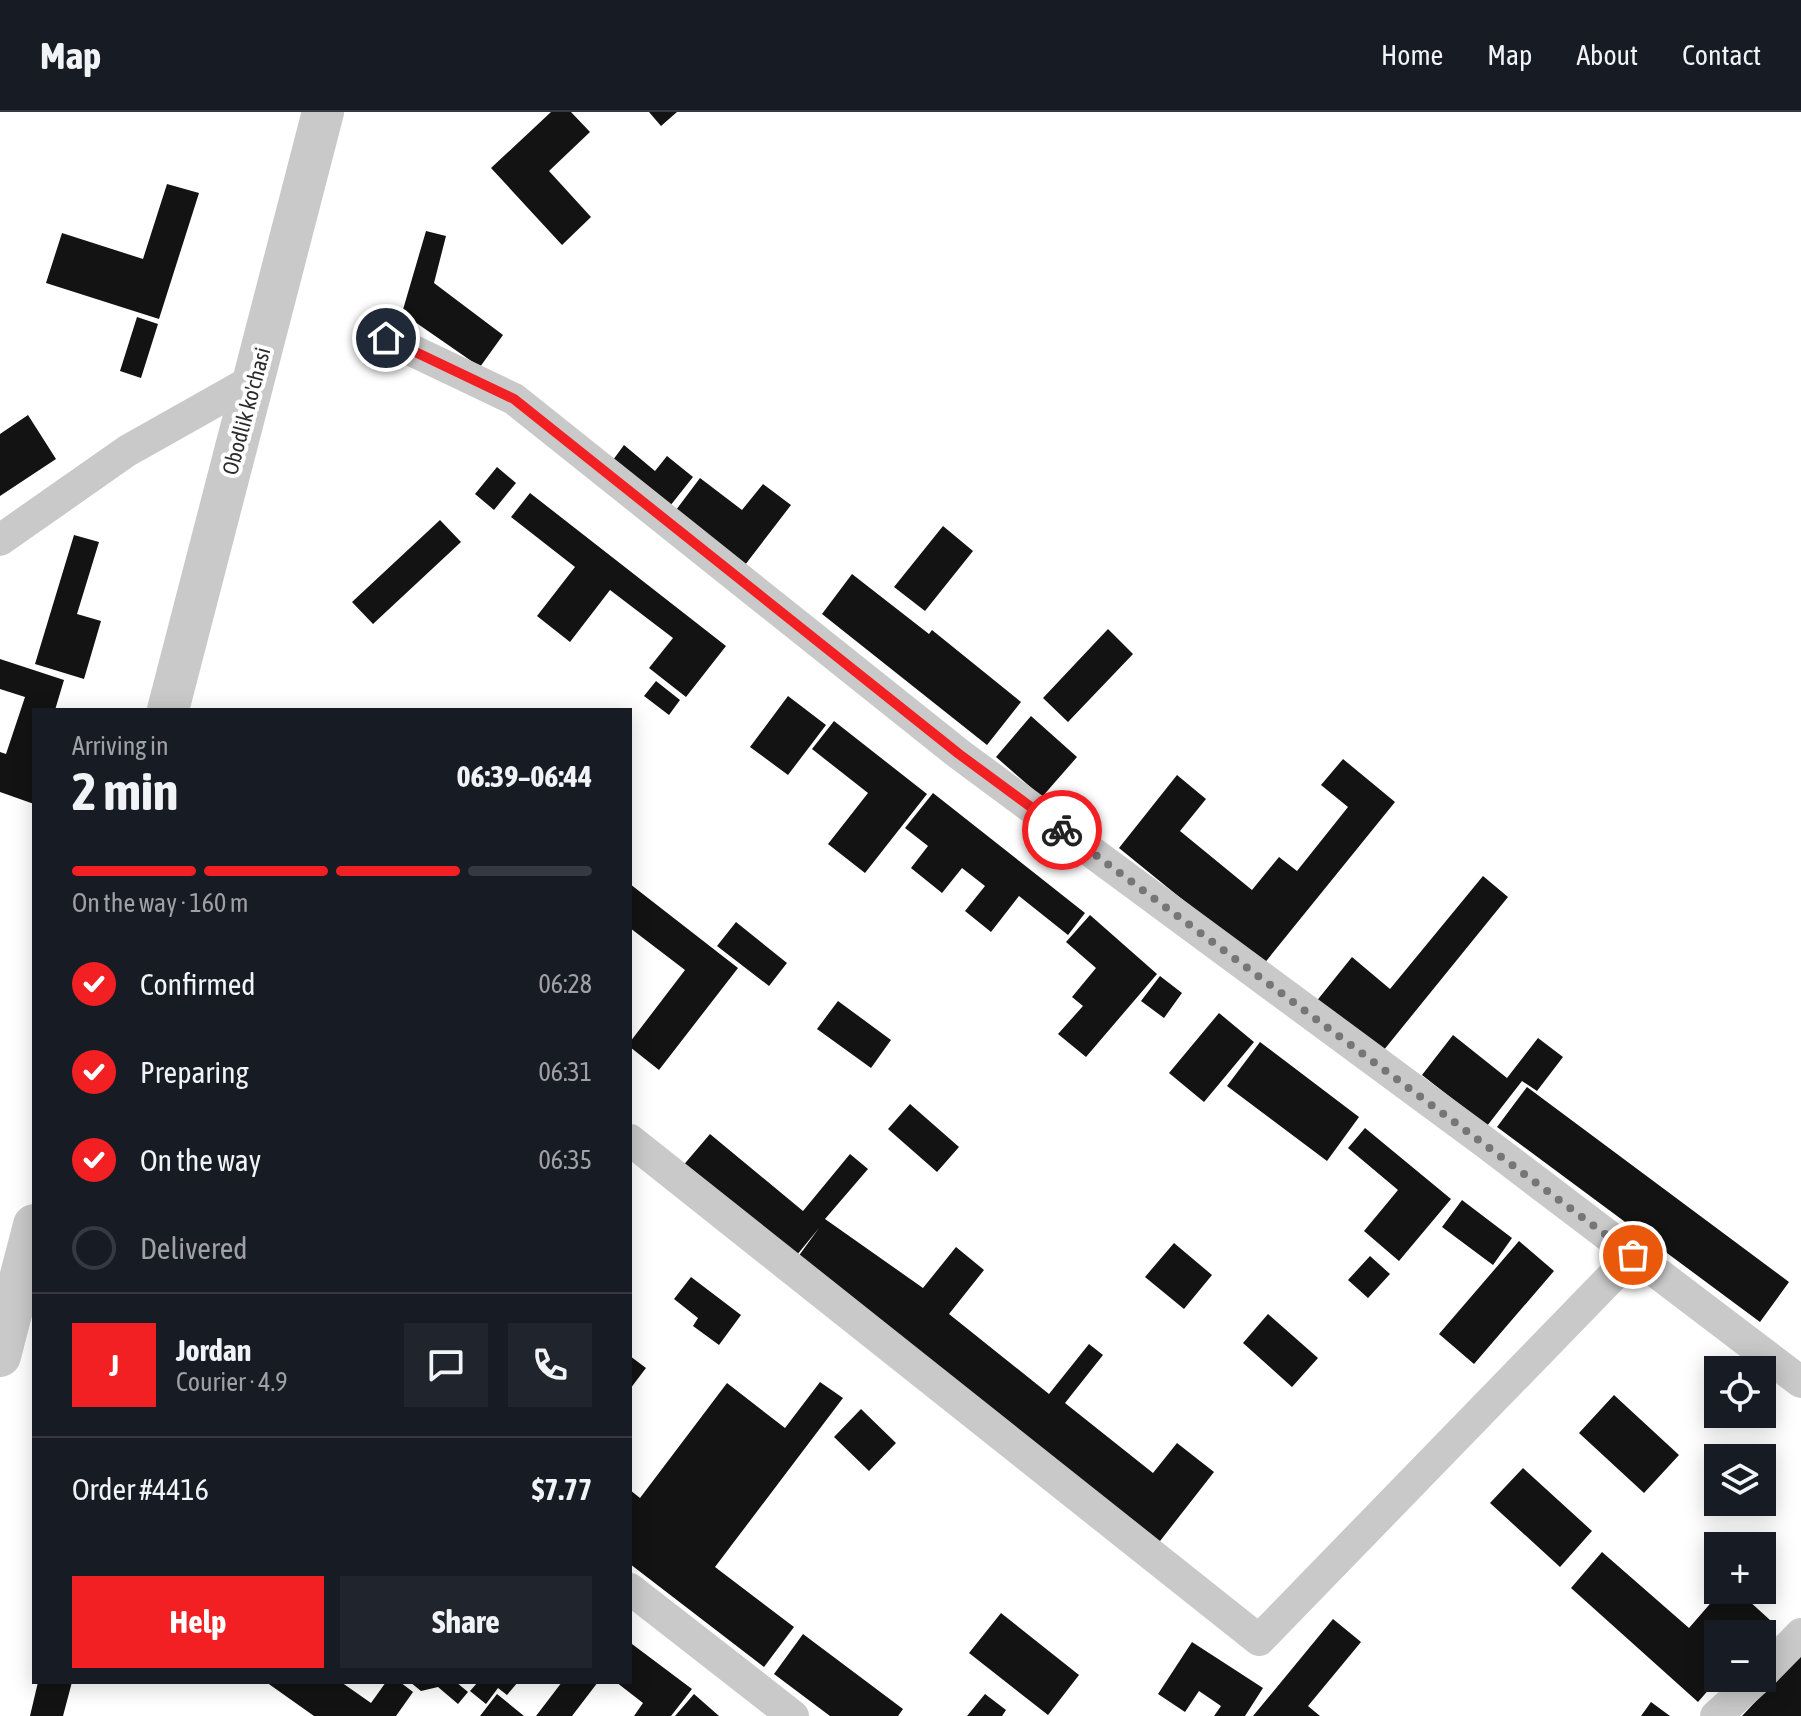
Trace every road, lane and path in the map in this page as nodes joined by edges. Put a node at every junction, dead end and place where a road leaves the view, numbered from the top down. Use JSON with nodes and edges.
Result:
{"nodes":[{"id":1,"x":323,"y":112,"type":"edge"},
{"id":2,"x":386,"y":338,"type":"dead end"},
{"id":3,"x":253,"y":380,"type":"junction"},
{"id":4,"x":0,"y":540,"type":"edge"},
{"id":5,"x":169,"y":708,"type":"edge"},
{"id":6,"x":632,"y":1142,"type":"edge"},
{"id":7,"x":32,"y":1233,"type":"edge"},
{"id":8,"x":1633,"y":1255,"type":"junction"},
{"id":9,"x":0,"y":1356,"type":"edge"},
{"id":10,"x":1801,"y":1382,"type":"edge"},
{"id":11,"x":632,"y":1591,"type":"edge"},
{"id":12,"x":1801,"y":1634,"type":"edge"},
{"id":13,"x":1776,"y":1660,"type":"edge"},
{"id":14,"x":1742,"y":1692,"type":"edge"},
{"id":15,"x":793,"y":1716,"type":"edge"},
{"id":16,"x":1716,"y":1716,"type":"edge"}],
"edges":[{"from":1,"to":3,"type":"street","name":"Obodlik ko'chasi"},
{"from":2,"to":8,"type":"street"},
{"from":3,"to":4,"type":"street"},
{"from":3,"to":5,"type":"street","name":"Obodlik ko'chasi"},
{"from":6,"to":8,"type":"street"},
{"from":7,"to":9,"type":"street"},
{"from":8,"to":10,"type":"street"},
{"from":11,"to":15,"type":"street"},
{"from":12,"to":13,"type":"street"},
{"from":14,"to":16,"type":"street"}]}
